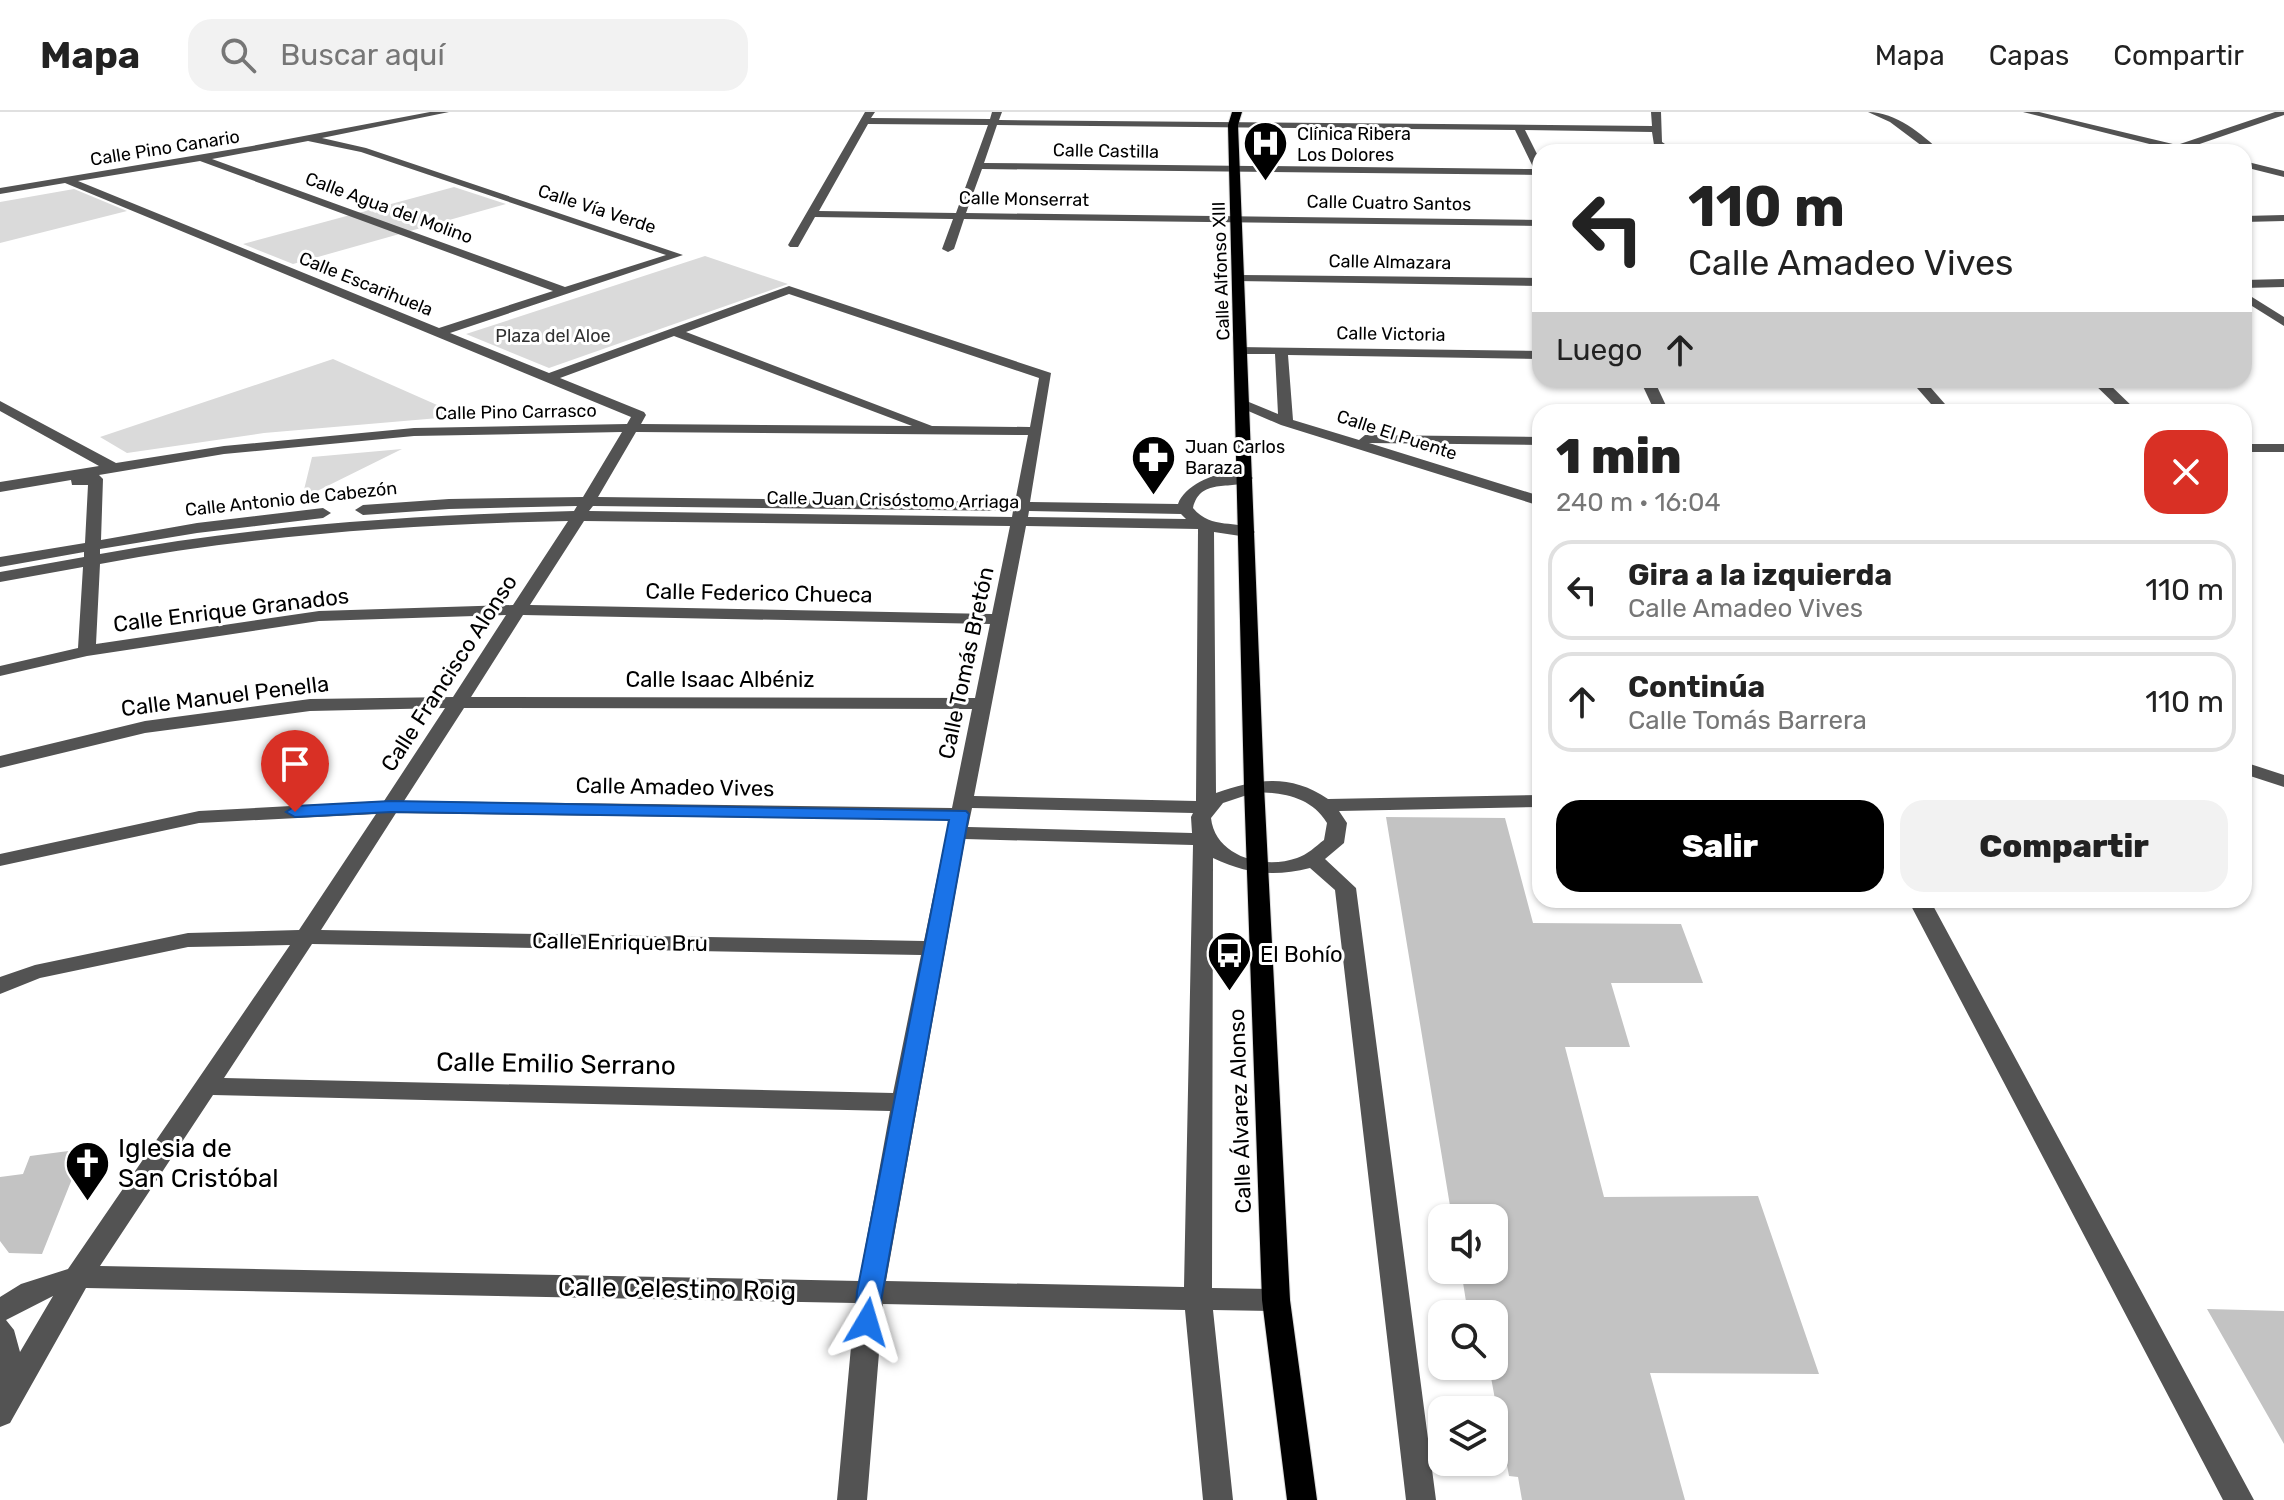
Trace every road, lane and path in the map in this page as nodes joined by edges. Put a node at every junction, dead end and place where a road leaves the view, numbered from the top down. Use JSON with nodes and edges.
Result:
{"nodes":[{"id":1,"x":444,"y":112,"type":"edge"},
{"id":2,"x":1237,"y":112,"type":"edge"},
{"id":3,"x":1545,"y":112,"type":"edge"},
{"id":4,"x":1656,"y":112,"type":"edge"},
{"id":5,"x":1873,"y":112,"type":"edge"},
{"id":6,"x":2028,"y":112,"type":"edge"},
{"id":7,"x":2059,"y":112,"type":"edge"},
{"id":8,"x":2258,"y":112,"type":"edge"},
{"id":9,"x":2280,"y":115,"type":"edge"},
{"id":10,"x":868,"y":116,"type":"edge"},
{"id":11,"x":2045,"y":116,"type":"junction"},
{"id":12,"x":995,"y":118,"type":"edge"},
{"id":13,"x":1233,"y":125,"type":"junction"},
{"id":14,"x":1519,"y":128,"type":"junction"},
{"id":15,"x":1557,"y":129,"type":"junction"},
{"id":16,"x":1657,"y":129,"type":"junction"},
{"id":17,"x":311,"y":139,"type":"junction"},
{"id":18,"x":1659,"y":144,"type":"edge"},
{"id":19,"x":1925,"y":144,"type":"edge"},
{"id":20,"x":2161,"y":144,"type":"edge"},
{"id":21,"x":2190,"y":144,"type":"edge"},
{"id":22,"x":1532,"y":155,"type":"edge"},
{"id":23,"x":201,"y":158,"type":"junction"},
{"id":24,"x":978,"y":166,"type":"junction"},
{"id":25,"x":2252,"y":166,"type":"edge"},
{"id":26,"x":1235,"y":169,"type":"junction"},
{"id":27,"x":1532,"y":171,"type":"edge"},
{"id":28,"x":2284,"y":174,"type":"edge"},
{"id":29,"x":66,"y":180,"type":"junction"},
{"id":30,"x":0,"y":191,"type":"edge"},
{"id":31,"x":811,"y":214,"type":"junction"},
{"id":32,"x":960,"y":216,"type":"junction"},
{"id":33,"x":2284,"y":218,"type":"edge"},
{"id":34,"x":1237,"y":219,"type":"junction"},
{"id":35,"x":2252,"y":219,"type":"edge"},
{"id":36,"x":1532,"y":223,"type":"edge"},
{"id":37,"x":794,"y":245,"type":"dead end"},
{"id":38,"x":948,"y":249,"type":"dead end"},
{"id":39,"x":1239,"y":279,"type":"junction"},
{"id":40,"x":1532,"y":282,"type":"edge"},
{"id":41,"x":2284,"y":283,"type":"edge"},
{"id":42,"x":2252,"y":284,"type":"edge"},
{"id":43,"x":564,"y":291,"type":"junction"},
{"id":44,"x":2252,"y":301,"type":"edge"},
{"id":45,"x":2284,"y":322,"type":"edge"},
{"id":46,"x":674,"y":332,"type":"junction"},
{"id":47,"x":437,"y":333,"type":"junction"},
{"id":48,"x":1242,"y":350,"type":"junction"},
{"id":49,"x":1281,"y":350,"type":"junction"},
{"id":50,"x":1532,"y":355,"type":"edge"},
{"id":51,"x":548,"y":378,"type":"junction"},
{"id":52,"x":1924,"y":388,"type":"edge"},
{"id":53,"x":2106,"y":388,"type":"edge"},
{"id":54,"x":1244,"y":404,"type":"junction"},
{"id":55,"x":1938,"y":404,"type":"edge"},
{"id":56,"x":2122,"y":404,"type":"edge"},
{"id":57,"x":0,"y":405,"type":"edge"},
{"id":58,"x":1286,"y":422,"type":"junction"},
{"id":59,"x":632,"y":428,"type":"junction"},
{"id":60,"x":1245,"y":430,"type":"joint"},
{"id":61,"x":939,"y":431,"type":"junction"},
{"id":62,"x":1036,"y":431,"type":"junction"},
{"id":63,"x":1345,"y":439,"type":"junction"},
{"id":64,"x":1532,"y":441,"type":"edge"},
{"id":65,"x":2252,"y":448,"type":"edge"},
{"id":66,"x":2284,"y":448,"type":"edge"},
{"id":67,"x":113,"y":468,"type":"junction"},
{"id":68,"x":58,"y":477,"type":"junction"},
{"id":69,"x":1246,"y":478,"type":"junction"},
{"id":70,"x":0,"y":487,"type":"edge"},
{"id":71,"x":1532,"y":498,"type":"edge"},
{"id":72,"x":584,"y":509,"type":"junction"},
{"id":73,"x":1186,"y":509,"type":"junction"},
{"id":74,"x":1021,"y":515,"type":"junction"},
{"id":75,"x":1206,"y":524,"type":"junction"},
{"id":76,"x":1247,"y":532,"type":"junction"},
{"id":77,"x":93,"y":552,"type":"junction"},
{"id":78,"x":0,"y":562,"type":"edge"},
{"id":79,"x":0,"y":577,"type":"edge"},
{"id":80,"x":518,"y":610,"type":"junction"},
{"id":81,"x":999,"y":619,"type":"junction"},
{"id":82,"x":87,"y":651,"type":"junction"},
{"id":83,"x":0,"y":671,"type":"edge"},
{"id":84,"x":459,"y":702,"type":"junction"},
{"id":85,"x":980,"y":704,"type":"junction"},
{"id":86,"x":0,"y":762,"type":"edge"},
{"id":87,"x":2252,"y":771,"type":"edge"},
{"id":88,"x":2284,"y":781,"type":"edge"},
{"id":89,"x":1254,"y":786,"type":"junction"},
{"id":90,"x":1532,"y":801,"type":"edge"},
{"id":91,"x":1325,"y":805,"type":"junction"},
{"id":92,"x":391,"y":807,"type":"junction"},
{"id":93,"x":1206,"y":807,"type":"junction"},
{"id":94,"x":959,"y":816,"type":"junction"},
{"id":95,"x":1203,"y":839,"type":"junction"},
{"id":96,"x":0,"y":860,"type":"edge"},
{"id":97,"x":1313,"y":860,"type":"junction"},
{"id":98,"x":1258,"y":868,"type":"junction"},
{"id":99,"x":1923,"y":908,"type":"edge"},
{"id":100,"x":306,"y":937,"type":"junction"},
{"id":101,"x":935,"y":948,"type":"junction"},
{"id":102,"x":0,"y":986,"type":"edge"},
{"id":103,"x":205,"y":1086,"type":"junction"},
{"id":104,"x":906,"y":1102,"type":"junction"},
{"id":105,"x":78,"y":1277,"type":"junction"},
{"id":106,"x":870,"y":1292,"type":"junction"},
{"id":107,"x":1198,"y":1299,"type":"junction"},
{"id":108,"x":1276,"y":1300,"type":"junction"},
{"id":109,"x":0,"y":1311,"type":"edge"},
{"id":110,"x":0,"y":1330,"type":"edge"},
{"id":111,"x":16,"y":1386,"type":"junction"},
{"id":112,"x":0,"y":1414,"type":"edge"},
{"id":113,"x":852,"y":1500,"type":"edge"},
{"id":114,"x":1218,"y":1500,"type":"edge"},
{"id":115,"x":1302,"y":1500,"type":"edge"},
{"id":116,"x":1421,"y":1500,"type":"edge"},
{"id":117,"x":2239,"y":1500,"type":"edge"}],
"edges":[{"from":1,"to":17,"type":"street","name":"Calle Pino Canario"},
{"from":2,"to":13,"type":"main road","name":"Calle Alfonso XIII"},
{"from":3,"to":15,"type":"street"},
{"from":4,"to":16,"type":"street"},
{"from":5,"to":19,"type":"street"},
{"from":6,"to":11,"type":"street"},
{"from":7,"to":11,"type":"street"},
{"from":8,"to":9,"type":"street"},
{"from":9,"to":21,"type":"street"},
{"from":10,"to":12,"type":"street"},
{"from":10,"to":31,"type":"street"},
{"from":11,"to":20,"type":"street"},
{"from":12,"to":13,"type":"street"},
{"from":12,"to":24,"type":"street"},
{"from":13,"to":14,"type":"street"},
{"from":13,"to":26,"type":"main road","name":"Calle Alfonso XIII"},
{"from":14,"to":15,"type":"street"},
{"from":14,"to":22,"type":"street"},
{"from":15,"to":16,"type":"street"},
{"from":16,"to":18,"type":"street"},
{"from":17,"to":23,"type":"street","name":"Calle Pino Canario"},
{"from":17,"to":43,"type":"street","name":"Calle Vía Verde"},
{"from":23,"to":29,"type":"street","name":"Calle Pino Canario"},
{"from":23,"to":43,"type":"street","name":"Calle Agua del Molino"},
{"from":24,"to":26,"type":"street","name":"Calle Castilla"},
{"from":24,"to":32,"type":"street"},
{"from":25,"to":28,"type":"street"},
{"from":26,"to":27,"type":"street","name":"Calle Castilla"},
{"from":26,"to":34,"type":"main road","name":"Calle Alfonso XIII"},
{"from":29,"to":30,"type":"street","name":"Calle Pino Canario"},
{"from":29,"to":47,"type":"street","name":"Calle Escarihuela"},
{"from":31,"to":32,"type":"street","name":"Calle Monserrat"},
{"from":31,"to":37,"type":"street"},
{"from":32,"to":34,"type":"street","name":"Calle Monserrat"},
{"from":32,"to":38,"type":"street"},
{"from":33,"to":35,"type":"street"},
{"from":34,"to":36,"type":"street","name":"Calle Cuatro Santos"},
{"from":34,"to":39,"type":"main road","name":"Calle Alfonso XIII"},
{"from":39,"to":40,"type":"street","name":"Calle Almazara"},
{"from":39,"to":48,"type":"main road","name":"Calle Alfonso XIII"},
{"from":41,"to":42,"type":"street"},
{"from":43,"to":47,"type":"street","name":"Calle Vía Verde"},
{"from":44,"to":45,"type":"street"},
{"from":46,"to":51,"type":"street"},
{"from":46,"to":61,"type":"street"},
{"from":46,"to":62,"type":"street","name":"Calle Tomás Bretón"},
{"from":47,"to":51,"type":"street","name":"Calle Escarihuela"},
{"from":48,"to":49,"type":"street","name":"Calle Victoria"},
{"from":48,"to":54,"type":"main road","name":"Calle Alfonso XIII"},
{"from":49,"to":50,"type":"street","name":"Calle Victoria"},
{"from":49,"to":58,"type":"street"},
{"from":51,"to":59,"type":"street","name":"Calle Escarihuela"},
{"from":52,"to":55,"type":"street"},
{"from":53,"to":56,"type":"street"},
{"from":54,"to":58,"type":"street","name":"Calle El Puente"},
{"from":54,"to":60,"type":"main road","name":"Calle Alfonso XIII"},
{"from":57,"to":67,"type":"street"},
{"from":58,"to":63,"type":"street","name":"Calle El Puente"},
{"from":59,"to":61,"type":"street","name":"Calle Pino Carrasco"},
{"from":59,"to":67,"type":"street","name":"Calle Pino Carrasco"},
{"from":59,"to":72,"type":"street","name":"Calle Francisco Alonso"},
{"from":60,"to":69,"type":"main road","name":"Calle Álvarez Alonso"},
{"from":61,"to":62,"type":"street","name":"Calle Pino Carrasco"},
{"from":62,"to":74,"type":"street","name":"Calle Tomás Bretón"},
{"from":63,"to":64,"type":"street"},
{"from":63,"to":71,"type":"street","name":"Calle El Puente"},
{"from":65,"to":66,"type":"street"},
{"from":67,"to":68,"type":"street","name":"Calle Pino Carrasco"},
{"from":68,"to":70,"type":"street","name":"Calle Pino Carrasco"},
{"from":68,"to":77,"type":"street"},
{"from":69,"to":73,"type":"street"},
{"from":69,"to":76,"type":"main road","name":"Calle Álvarez Alonso"},
{"from":72,"to":74,"type":"street","name":"Calle Juan Crisóstomo Arriaga"},
{"from":72,"to":77,"type":"street","name":"Calle Antonio de Cabezón"},
{"from":72,"to":80,"type":"street","name":"Calle Francisco Alonso"},
{"from":73,"to":74,"type":"street","name":"Calle Juan Crisóstomo Arriaga"},
{"from":73,"to":75,"type":"street"},
{"from":74,"to":75,"type":"street","name":"Calle Juan Crisóstomo Arriaga"},
{"from":74,"to":81,"type":"street","name":"Calle Tomás Bretón"},
{"from":75,"to":76,"type":"street","name":"Calle Juan Crisóstomo Arriaga"},
{"from":75,"to":93,"type":"street"},
{"from":76,"to":89,"type":"main road","name":"Calle Álvarez Alonso"},
{"from":77,"to":78,"type":"street","name":"Calle Antonio de Cabezón"},
{"from":77,"to":79,"type":"street","name":"Calle Antonio de Cabezón"},
{"from":77,"to":82,"type":"street"},
{"from":80,"to":81,"type":"street","name":"Calle Federico Chueca"},
{"from":80,"to":82,"type":"street","name":"Calle Enrique Granados"},
{"from":80,"to":84,"type":"street","name":"Calle Francisco Alonso"},
{"from":81,"to":85,"type":"street","name":"Calle Tomás Bretón"},
{"from":82,"to":83,"type":"street","name":"Calle Enrique Granados"},
{"from":84,"to":85,"type":"street","name":"Calle Isaac Albéniz"},
{"from":84,"to":86,"type":"street","name":"Calle Manuel Penella"},
{"from":84,"to":92,"type":"street","name":"Calle Francisco Alonso"},
{"from":85,"to":94,"type":"street","name":"Calle Tomás Bretón"},
{"from":87,"to":88,"type":"street"},
{"from":89,"to":91,"type":"street"},
{"from":89,"to":93,"type":"street"},
{"from":89,"to":98,"type":"main road","name":"Calle Álvarez Alonso"},
{"from":90,"to":91,"type":"street"},
{"from":91,"to":97,"type":"street"},
{"from":92,"to":94,"type":"street","name":"Calle Amadeo Vives"},
{"from":92,"to":96,"type":"street","name":"Calle Amadeo Vives"},
{"from":92,"to":100,"type":"street","name":"Calle Francisco Alonso"},
{"from":93,"to":94,"type":"street"},
{"from":93,"to":95,"type":"street","name":"Calle Álvarez Alonso"},
{"from":94,"to":95,"type":"street"},
{"from":94,"to":101,"type":"street","name":"Calle Tomás Bretón"},
{"from":95,"to":98,"type":"street"},
{"from":95,"to":107,"type":"street","name":"Calle Álvarez Alonso"},
{"from":97,"to":98,"type":"street"},
{"from":97,"to":116,"type":"street"},
{"from":98,"to":108,"type":"main road","name":"Calle Álvarez Alonso"},
{"from":99,"to":117,"type":"street"},
{"from":100,"to":101,"type":"street","name":"Calle Enrique Bru"},
{"from":100,"to":102,"type":"street","name":"Calle Enrique Bru"},
{"from":100,"to":103,"type":"street","name":"Calle Francisco Alonso"},
{"from":101,"to":104,"type":"street","name":"Calle Tomás Bretón"},
{"from":103,"to":104,"type":"street","name":"Calle Emilio Serrano"},
{"from":103,"to":105,"type":"street","name":"Calle Francisco Alonso"},
{"from":104,"to":106,"type":"street","name":"Calle Tomás Bretón"},
{"from":105,"to":106,"type":"street","name":"Calle Celestino Roig"},
{"from":105,"to":109,"type":"street","name":"Calle Celestino Roig"},
{"from":105,"to":111,"type":"street","name":"Calle Francisco Alonso"},
{"from":106,"to":107,"type":"street","name":"Calle Celestino Roig"},
{"from":106,"to":113,"type":"street","name":"Calle Tomás Bretón"},
{"from":107,"to":108,"type":"street","name":"Calle Celestino Roig"},
{"from":107,"to":114,"type":"street","name":"Calle Álvarez Alonso"},
{"from":108,"to":115,"type":"main road","name":"Calle Álvarez Alonso"},
{"from":110,"to":111,"type":"street"},
{"from":111,"to":112,"type":"street","name":"Calle Francisco Alonso"}]}
